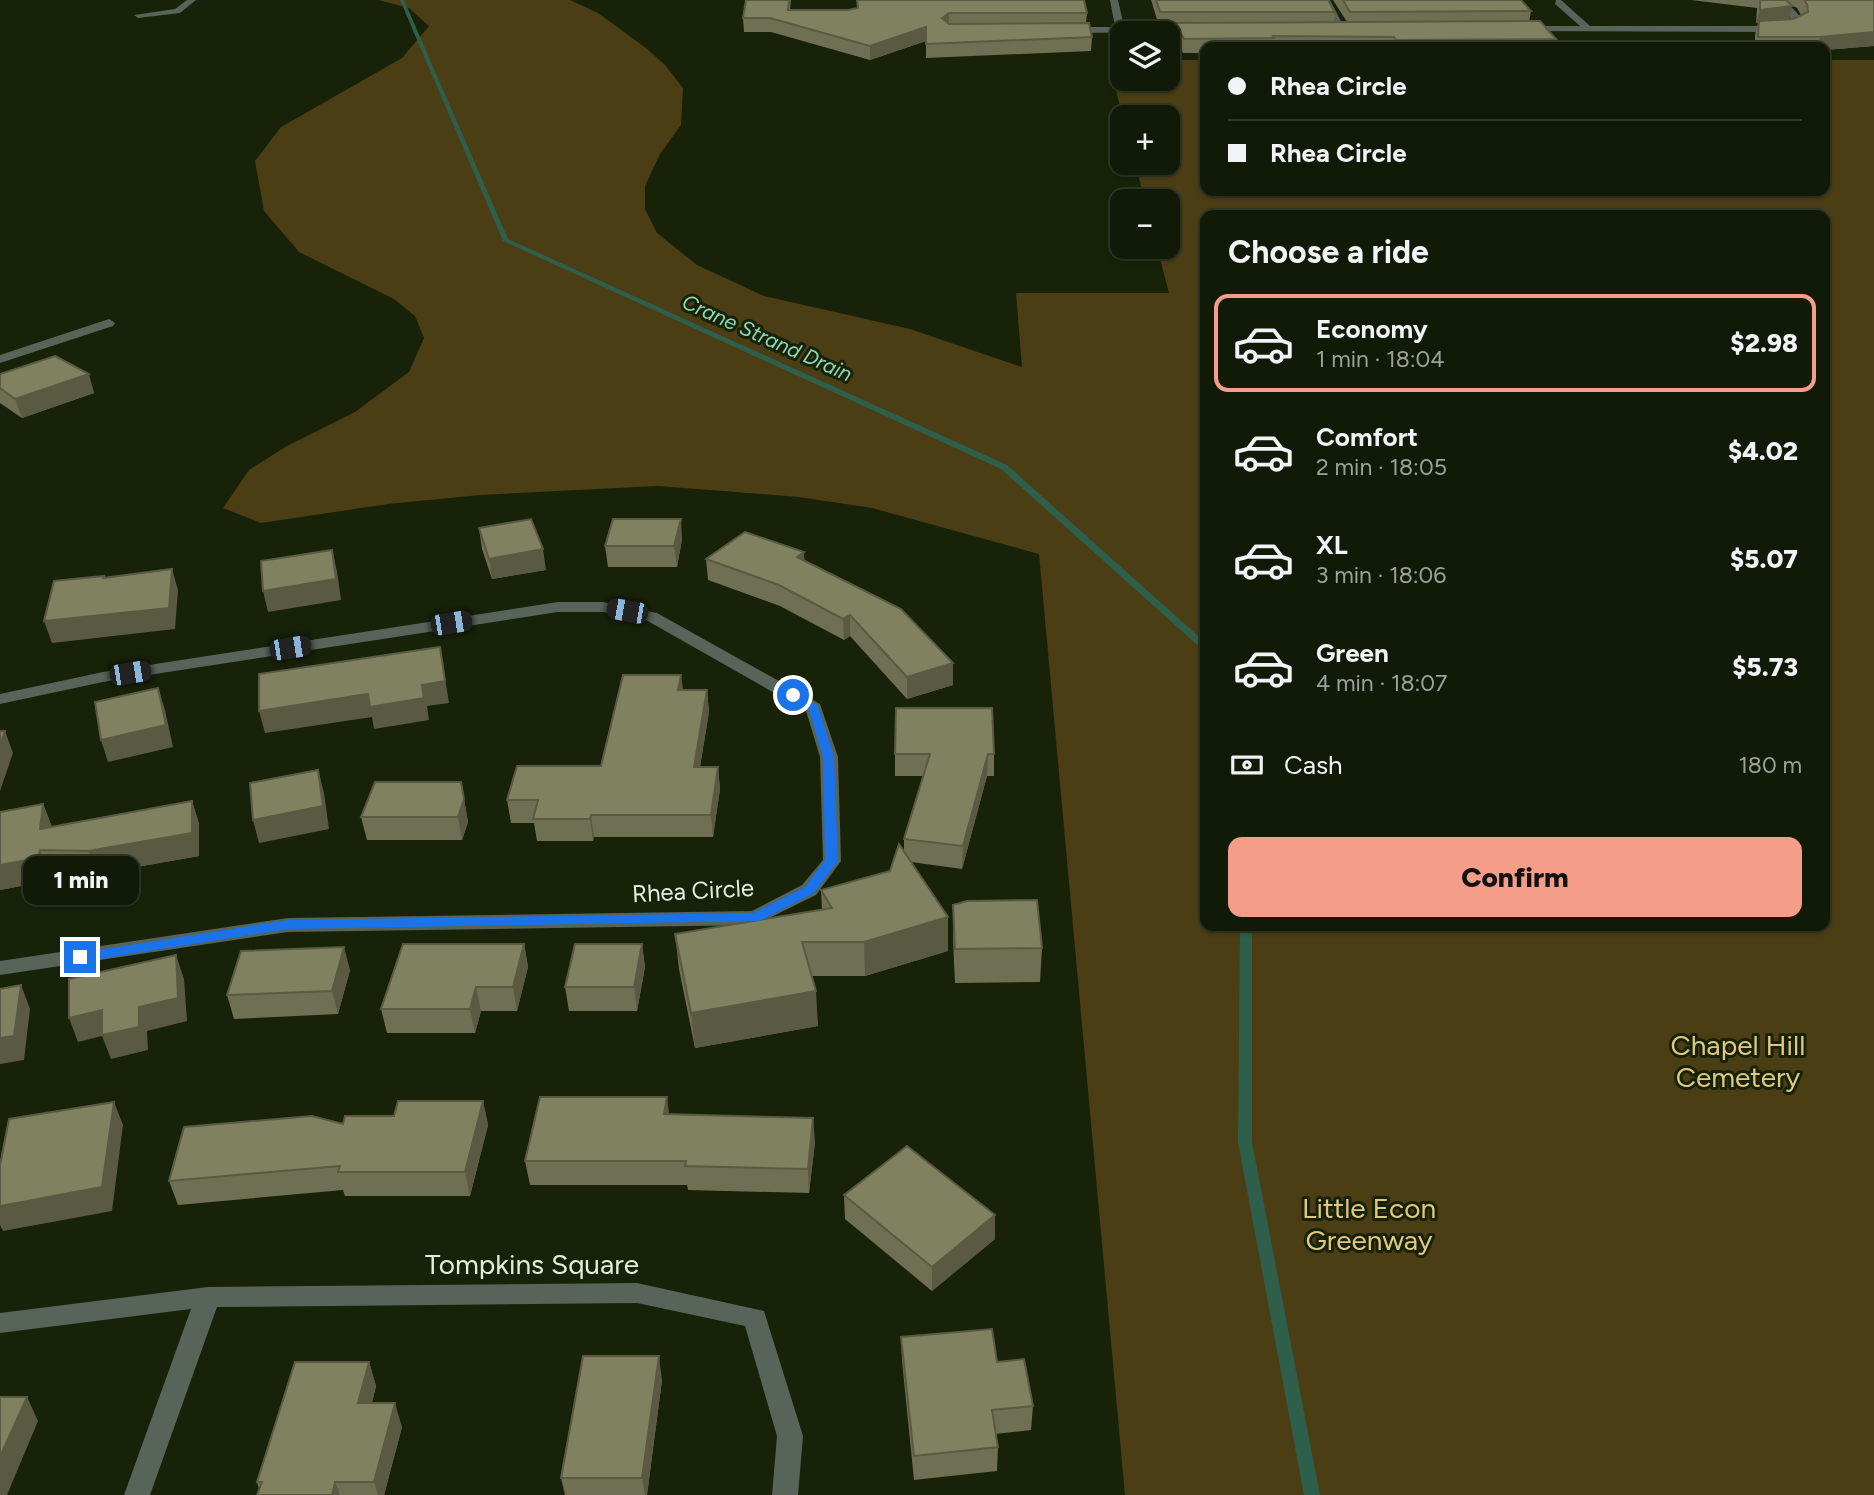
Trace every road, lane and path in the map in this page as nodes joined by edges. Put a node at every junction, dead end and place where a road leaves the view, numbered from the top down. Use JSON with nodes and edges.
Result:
{"nodes":[{"id":1,"x":192,"y":0,"type":"edge"},
{"id":2,"x":1114,"y":0,"type":"edge"},
{"id":3,"x":1326,"y":0,"type":"edge"},
{"id":4,"x":1776,"y":0,"type":"edge"},
{"id":5,"x":1558,"y":2,"type":"dead end"},
{"id":6,"x":138,"y":15,"type":"dead end"},
{"id":7,"x":1118,"y":21,"type":"edge"},
{"id":8,"x":1110,"y":29,"type":"edge"},
{"id":9,"x":1180,"y":29,"type":"edge"},
{"id":10,"x":1190,"y":29,"type":"edge"},
{"id":11,"x":1329,"y":29,"type":"edge"},
{"id":12,"x":1343,"y":29,"type":"junction"},
{"id":13,"x":1356,"y":29,"type":"edge"},
{"id":14,"x":1520,"y":29,"type":"edge"},
{"id":15,"x":1588,"y":29,"type":"junction"},
{"id":16,"x":1054,"y":30,"type":"edge"},
{"id":17,"x":108,"y":323,"type":"dead end"},
{"id":18,"x":0,"y":359,"type":"edge"},
{"id":19,"x":0,"y":699,"type":"edge"},
{"id":20,"x":0,"y":968,"type":"edge"},
{"id":21,"x":208,"y":1297,"type":"junction"},
{"id":22,"x":0,"y":1323,"type":"edge"},
{"id":23,"x":137,"y":1495,"type":"edge"},
{"id":24,"x":785,"y":1495,"type":"edge"}],
"edges":[{"from":1,"to":6,"type":"street"},
{"from":2,"to":7,"type":"street"},
{"from":3,"to":12,"type":"street"},
{"from":4,"to":15,"type":"street"},
{"from":5,"to":15,"type":"street"},
{"from":8,"to":16,"type":"street"},
{"from":9,"to":10,"type":"street"},
{"from":11,"to":12,"type":"street"},
{"from":12,"to":13,"type":"street"},
{"from":14,"to":15,"type":"street"},
{"from":17,"to":18,"type":"street"},
{"from":19,"to":20,"type":"street","name":"Rhea Circle"},
{"from":21,"to":22,"type":"street","name":"Tompkins Square"},
{"from":21,"to":23,"type":"street"},
{"from":21,"to":24,"type":"street","name":"Tompkins Square"}]}
